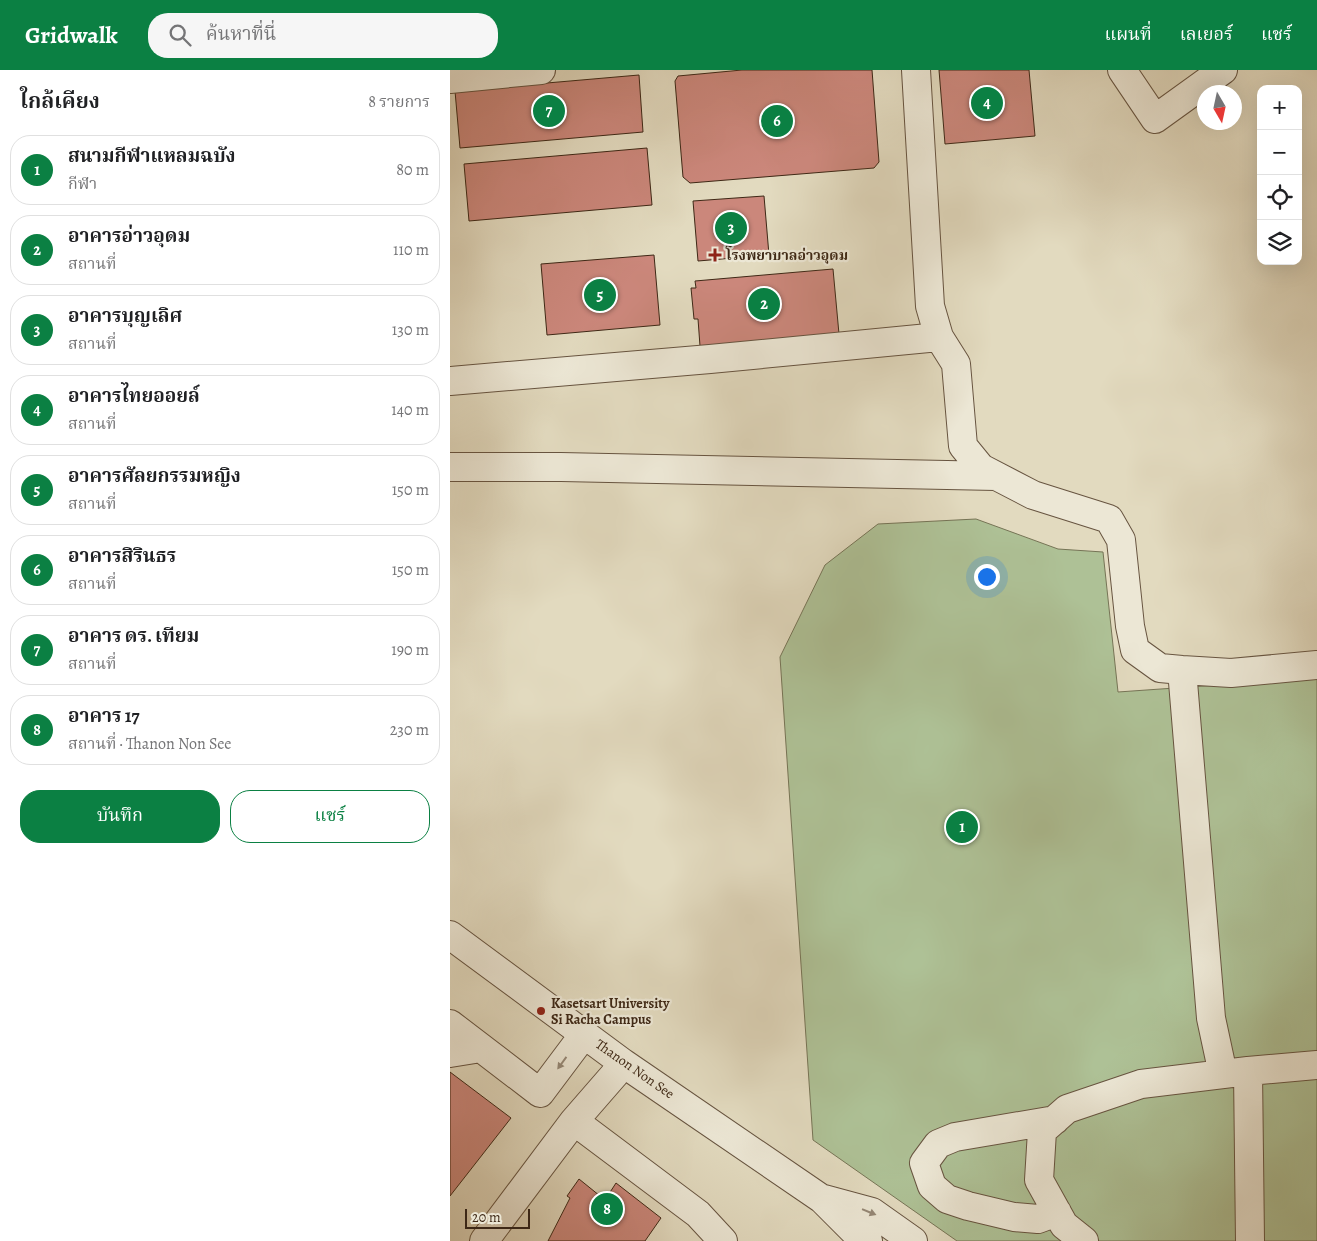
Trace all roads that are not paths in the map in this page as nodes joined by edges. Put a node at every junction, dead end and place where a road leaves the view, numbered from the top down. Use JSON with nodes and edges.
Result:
{"nodes":[{"id":1,"x":541,"y":70,"type":"edge"},
{"id":2,"x":916,"y":70,"type":"edge"},
{"id":3,"x":1122,"y":70,"type":"edge"},
{"id":4,"x":1223,"y":70,"type":"edge"},
{"id":5,"x":450,"y":79,"type":"edge"},
{"id":6,"x":939,"y":337,"type":"junction"},
{"id":7,"x":450,"y":381,"type":"edge"},
{"id":8,"x":450,"y":467,"type":"edge"},
{"id":9,"x":996,"y":476,"type":"junction"},
{"id":10,"x":1317,"y":665,"type":"edge"},
{"id":11,"x":1182,"y":670,"type":"junction"},
{"id":12,"x":450,"y":935,"type":"edge"},
{"id":13,"x":450,"y":1024,"type":"edge"},
{"id":14,"x":583,"y":1033,"type":"junction"},
{"id":15,"x":481,"y":1048,"type":"junction"},
{"id":16,"x":450,"y":1053,"type":"edge"},
{"id":17,"x":623,"y":1063,"type":"junction"},
{"id":18,"x":1317,"y":1065,"type":"edge"},
{"id":19,"x":1235,"y":1073,"type":"junction"},
{"id":20,"x":1055,"y":1120,"type":"junction"},
{"id":21,"x":574,"y":1121,"type":"junction"},
{"id":22,"x":822,"y":1199,"type":"junction"},
{"id":23,"x":1057,"y":1212,"type":"junction"},
{"id":24,"x":856,"y":1238,"type":"edge"},
{"id":25,"x":484,"y":1241,"type":"edge"},
{"id":26,"x":723,"y":1241,"type":"edge"},
{"id":27,"x":913,"y":1241,"type":"edge"},
{"id":28,"x":1084,"y":1241,"type":"edge"},
{"id":29,"x":1250,"y":1241,"type":"edge"}],
"edges":[{"from":1,"to":5,"type":"street"},
{"from":2,"to":6,"type":"street"},
{"from":3,"to":4,"type":"street"},
{"from":6,"to":7,"type":"street"},
{"from":6,"to":9,"type":"street"},
{"from":8,"to":9,"type":"street"},
{"from":9,"to":11,"type":"street"},
{"from":10,"to":11,"type":"street"},
{"from":11,"to":19,"type":"street"},
{"from":12,"to":14,"type":"street","name":"Thanon Non See"},
{"from":13,"to":15,"type":"street"},
{"from":14,"to":15,"type":"street","one_way":true},
{"from":14,"to":17,"type":"street","name":"Thanon Non See"},
{"from":15,"to":16,"type":"street"},
{"from":17,"to":21,"type":"street"},
{"from":17,"to":22,"type":"street","name":"Thanon Non See"},
{"from":18,"to":19,"type":"street"},
{"from":19,"to":20,"type":"street"},
{"from":19,"to":29,"type":"street"},
{"from":20,"to":23,"type":"street"},
{"from":20,"to":23,"type":"street"},
{"from":21,"to":25,"type":"street"},
{"from":21,"to":26,"type":"street"},
{"from":22,"to":24,"type":"street","name":"Thanon Non See"},
{"from":22,"to":27,"type":"street","name":"Thanon Non See","one_way":true},
{"from":23,"to":28,"type":"street"}]}
